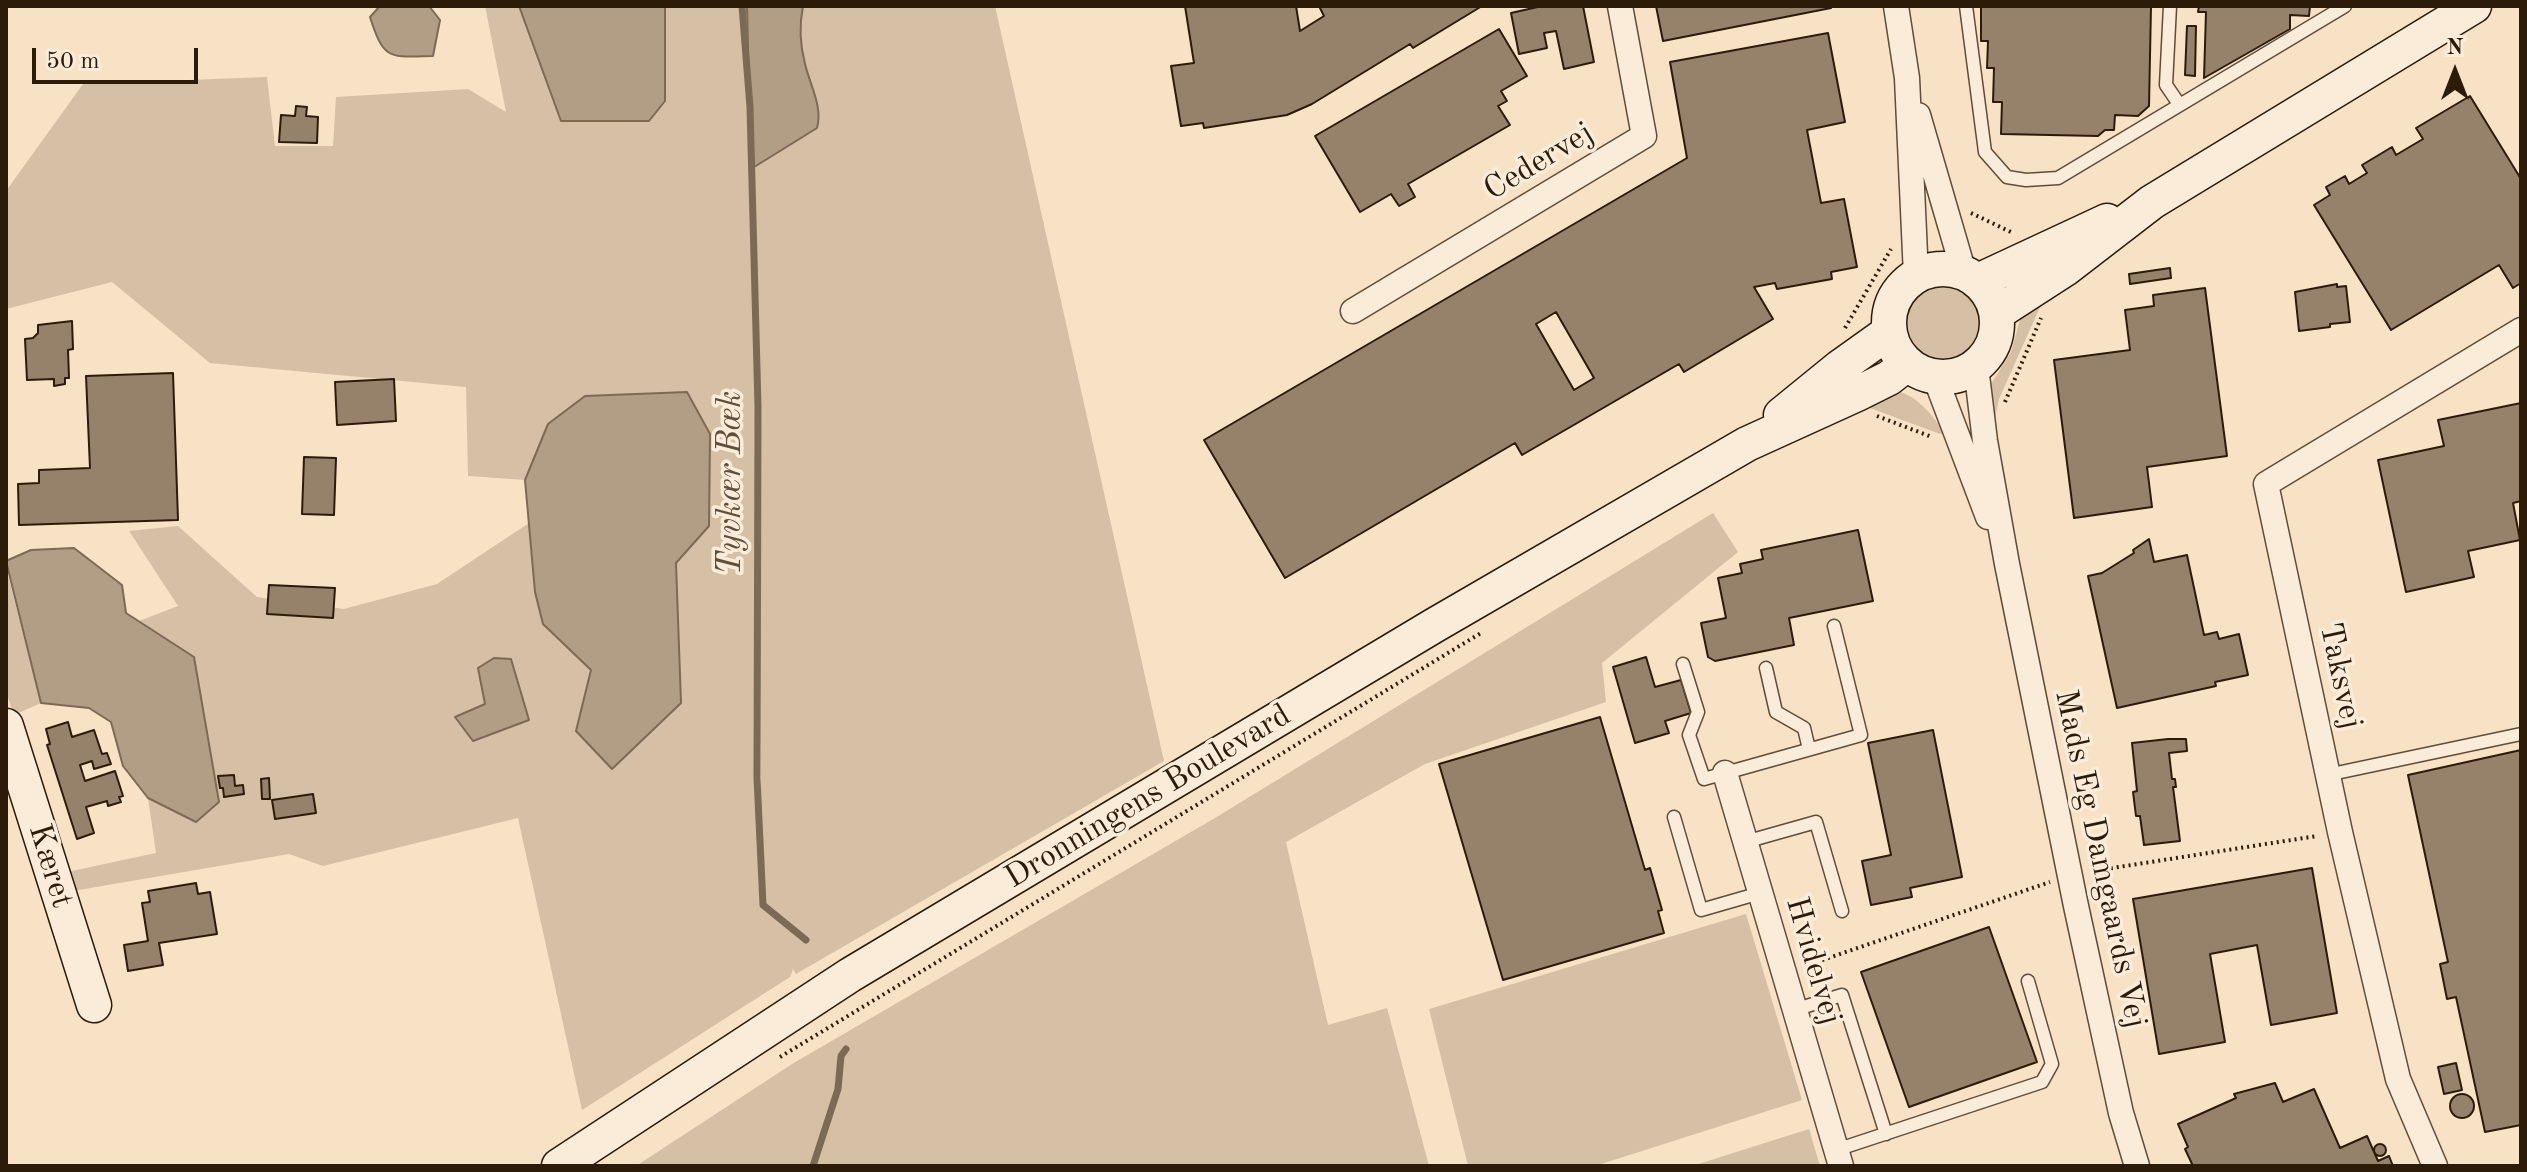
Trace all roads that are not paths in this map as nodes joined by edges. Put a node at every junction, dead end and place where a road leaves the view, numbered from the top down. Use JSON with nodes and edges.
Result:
{"nodes":[{"id":1,"x":1620,"y":6,"type":"edge"},
{"id":2,"x":1896,"y":6,"type":"edge"},
{"id":3,"x":1966,"y":6,"type":"edge"},
{"id":4,"x":2170,"y":6,"type":"edge"},
{"id":5,"x":2345,"y":6,"type":"edge"},
{"id":6,"x":2474,"y":6,"type":"edge"},
{"id":7,"x":1907,"y":78,"type":"junction"},
{"id":8,"x":2179,"y":104,"type":"junction"},
{"id":9,"x":1916,"y":276,"type":"junction"},
{"id":10,"x":1971,"y":277,"type":"junction"},
{"id":11,"x":2046,"y":277,"type":"junction"},
{"id":12,"x":1353,"y":311,"type":"dead end"},
{"id":13,"x":1997,"y":313,"type":"junction"},
{"id":14,"x":2521,"y":330,"type":"edge"},
{"id":15,"x":1889,"y":332,"type":"junction"},
{"id":16,"x":1976,"y":367,"type":"junction"},
{"id":17,"x":1921,"y":371,"type":"junction"},
{"id":18,"x":1854,"y":391,"type":"junction"},
{"id":19,"x":2007,"y":564,"type":"junction"},
{"id":20,"x":1834,"y":626,"type":"dead end"},
{"id":21,"x":1683,"y":664,"type":"dead end"},
{"id":22,"x":1766,"y":668,"type":"dead end"},
{"id":23,"x":6,"y":726,"type":"edge"},
{"id":24,"x":2521,"y":734,"type":"edge"},
{"id":25,"x":1809,"y":749,"type":"junction"},
{"id":26,"x":1725,"y":773,"type":"junction"},
{"id":27,"x":2327,"y":775,"type":"junction"},
{"id":28,"x":1674,"y":817,"type":"dead end"},
{"id":29,"x":1745,"y":842,"type":"junction"},
{"id":30,"x":1760,"y":893,"type":"junction"},
{"id":31,"x":1842,"y":911,"type":"dead end"},
{"id":32,"x":2028,"y":981,"type":"dead end"},
{"id":33,"x":94,"y":1005,"type":"dead end"},
{"id":34,"x":1794,"y":1010,"type":"junction"},
{"id":35,"x":1886,"y":1134,"type":"junction"},
{"id":36,"x":1839,"y":1158,"type":"edge"},
{"id":37,"x":559,"y":1166,"type":"edge"},
{"id":38,"x":2137,"y":1166,"type":"edge"},
{"id":39,"x":2435,"y":1166,"type":"edge"}],
"edges":[{"from":1,"to":12,"type":"street","name":"Cedervej"},
{"from":2,"to":7,"type":"street"},
{"from":3,"to":8,"type":"lane"},
{"from":4,"to":8,"type":"lane"},
{"from":5,"to":8,"type":"lane"},
{"from":6,"to":11,"type":"main road"},
{"from":7,"to":9,"type":"street"},
{"from":7,"to":10,"type":"street"},
{"from":9,"to":10,"type":"main road"},
{"from":9,"to":15,"type":"main road"},
{"from":10,"to":11,"type":"main road"},
{"from":10,"to":13,"type":"main road"},
{"from":11,"to":13,"type":"main road"},
{"from":13,"to":16,"type":"main road"},
{"from":14,"to":27,"type":"street","name":"Taksvej"},
{"from":15,"to":17,"type":"main road"},
{"from":15,"to":18,"type":"main road","name":"Dronningens Boulevard"},
{"from":16,"to":17,"type":"main road"},
{"from":16,"to":19,"type":"street","name":"Mads Eg Damgaards Vej"},
{"from":17,"to":18,"type":"main road","name":"Dronningens Boulevard"},
{"from":17,"to":19,"type":"street","name":"Mads Eg Damgaards Vej"},
{"from":18,"to":37,"type":"main road","name":"Dronningens Boulevard"},
{"from":19,"to":38,"type":"street","name":"Mads Eg Damgaards Vej"},
{"from":20,"to":25,"type":"lane"},
{"from":21,"to":26,"type":"lane"},
{"from":22,"to":25,"type":"lane"},
{"from":23,"to":33,"type":"main road","name":"Kæret"},
{"from":24,"to":27,"type":"lane"},
{"from":25,"to":26,"type":"lane"},
{"from":26,"to":29,"type":"street","name":"Hvidelvej"},
{"from":27,"to":39,"type":"street","name":"Taksvej"},
{"from":28,"to":30,"type":"lane"},
{"from":29,"to":30,"type":"street","name":"Hvidelvej"},
{"from":29,"to":31,"type":"lane"},
{"from":30,"to":34,"type":"street","name":"Hvidelvej"},
{"from":32,"to":35,"type":"lane"},
{"from":34,"to":35,"type":"lane"},
{"from":34,"to":36,"type":"street","name":"Hvidelvej"},
{"from":35,"to":36,"type":"lane"}]}
